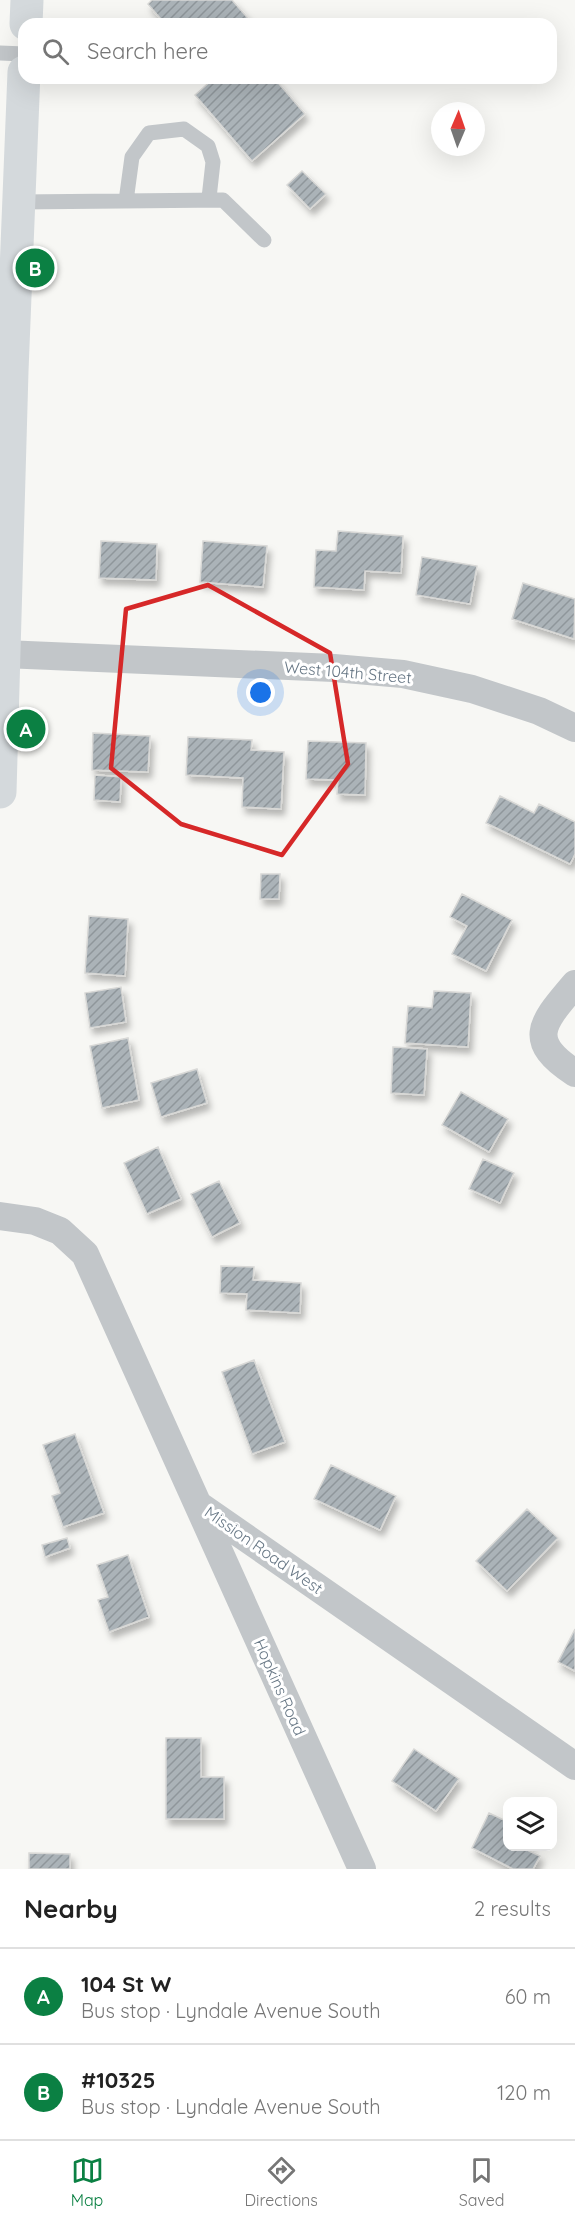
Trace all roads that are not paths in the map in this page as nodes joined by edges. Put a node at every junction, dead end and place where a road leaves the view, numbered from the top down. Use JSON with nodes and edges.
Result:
{"nodes":[{"id":1,"x":27,"y":0,"type":"edge"},
{"id":2,"x":26,"y":18,"type":"edge"},
{"id":3,"x":0,"y":53,"type":"edge"},
{"id":4,"x":18,"y":54,"type":"edge"},
{"id":5,"x":24,"y":84,"type":"edge"},
{"id":6,"x":209,"y":198,"type":"junction"},
{"id":7,"x":126,"y":201,"type":"junction"},
{"id":8,"x":19,"y":202,"type":"junction"},
{"id":9,"x":264,"y":240,"type":"dead end"},
{"id":10,"x":6,"y":370,"type":"edge"},
{"id":11,"x":4,"y":654,"type":"junction"},
{"id":12,"x":575,"y":728,"type":"edge"},
{"id":13,"x":0,"y":792,"type":"edge"},
{"id":14,"x":575,"y":984,"type":"edge"},
{"id":15,"x":575,"y":1073,"type":"edge"},
{"id":16,"x":0,"y":1216,"type":"edge"},
{"id":17,"x":198,"y":1505,"type":"junction"},
{"id":18,"x":575,"y":1766,"type":"edge"},
{"id":19,"x":362,"y":1869,"type":"edge"}],
"edges":[{"from":1,"to":2,"type":"street"},
{"from":3,"to":4,"type":"lane"},
{"from":5,"to":8,"type":"street"},
{"from":6,"to":7,"type":"lane"},
{"from":6,"to":7,"type":"lane"},
{"from":6,"to":9,"type":"lane"},
{"from":7,"to":8,"type":"lane"},
{"from":8,"to":10,"type":"street"},
{"from":10,"to":11,"type":"street"},
{"from":11,"to":12,"type":"street","name":"West 104th Street"},
{"from":11,"to":13,"type":"street"},
{"from":14,"to":15,"type":"street"},
{"from":16,"to":17,"type":"street","name":"Mission Road West"},
{"from":17,"to":18,"type":"street","name":"Mission Road West"},
{"from":17,"to":19,"type":"street","name":"Hopkins Road"}]}
